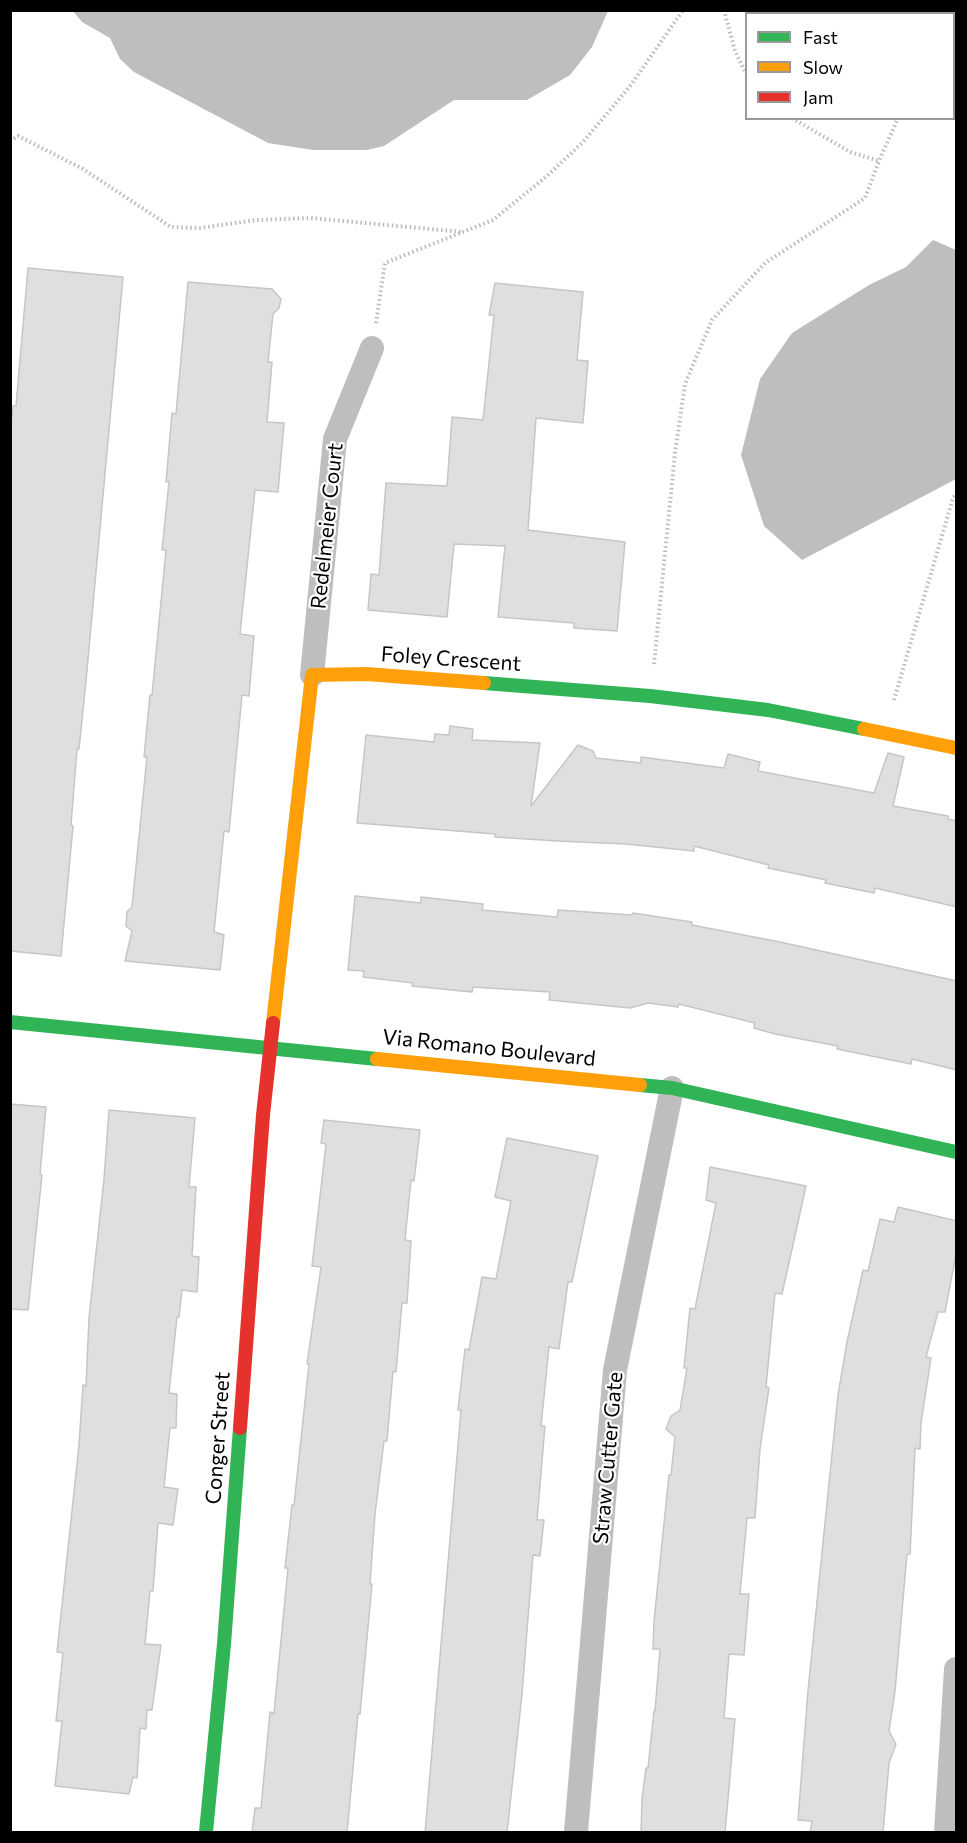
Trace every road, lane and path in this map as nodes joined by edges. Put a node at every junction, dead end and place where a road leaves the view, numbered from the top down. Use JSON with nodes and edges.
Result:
{"nodes":[{"id":1,"x":682,"y":10,"type":"edge"},
{"id":2,"x":724,"y":10,"type":"edge"},
{"id":3,"x":745,"y":70,"type":"edge"},
{"id":4,"x":795,"y":120,"type":"edge"},
{"id":5,"x":897,"y":120,"type":"edge"},
{"id":6,"x":10,"y":141,"type":"edge"},
{"id":7,"x":879,"y":160,"type":"junction"},
{"id":8,"x":463,"y":232,"type":"junction"},
{"id":9,"x":372,"y":348,"type":"joint"},
{"id":10,"x":957,"y":495,"type":"edge"},
{"id":11,"x":312,"y":675,"type":"junction"},
{"id":12,"x":650,"y":696,"type":"junction"},
{"id":13,"x":894,"y":700,"type":"dead end"},
{"id":14,"x":957,"y":748,"type":"edge"},
{"id":15,"x":10,"y":1022,"type":"edge"},
{"id":16,"x":271,"y":1047,"type":"junction"},
{"id":17,"x":672,"y":1088,"type":"junction"},
{"id":18,"x":957,"y":1152,"type":"edge"},
{"id":19,"x":957,"y":1669,"type":"edge"},
{"id":20,"x":206,"y":1833,"type":"edge"},
{"id":21,"x":576,"y":1833,"type":"edge"},
{"id":22,"x":945,"y":1833,"type":"edge"}],
"edges":[{"from":1,"to":8,"type":"path"},
{"from":2,"to":3,"type":"path"},
{"from":4,"to":7,"type":"path"},
{"from":5,"to":7,"type":"path"},
{"from":6,"to":8,"type":"path"},
{"from":7,"to":12,"type":"path"},
{"from":8,"to":9,"type":"path"},
{"from":9,"to":11,"type":"street","name":"Redelmeier Court"},
{"from":10,"to":13,"type":"path"},
{"from":11,"to":12,"type":"street","name":"Foley Crescent"},
{"from":11,"to":16,"type":"street"},
{"from":12,"to":14,"type":"street","name":"Foley Crescent"},
{"from":15,"to":16,"type":"street","name":"Via Romano Boulevard"},
{"from":16,"to":17,"type":"street","name":"Via Romano Boulevard"},
{"from":16,"to":20,"type":"street","name":"Conger Street"},
{"from":17,"to":18,"type":"street","name":"Via Romano Boulevard"},
{"from":17,"to":21,"type":"street","name":"Straw Cutter Gate"},
{"from":19,"to":22,"type":"street"}]}
